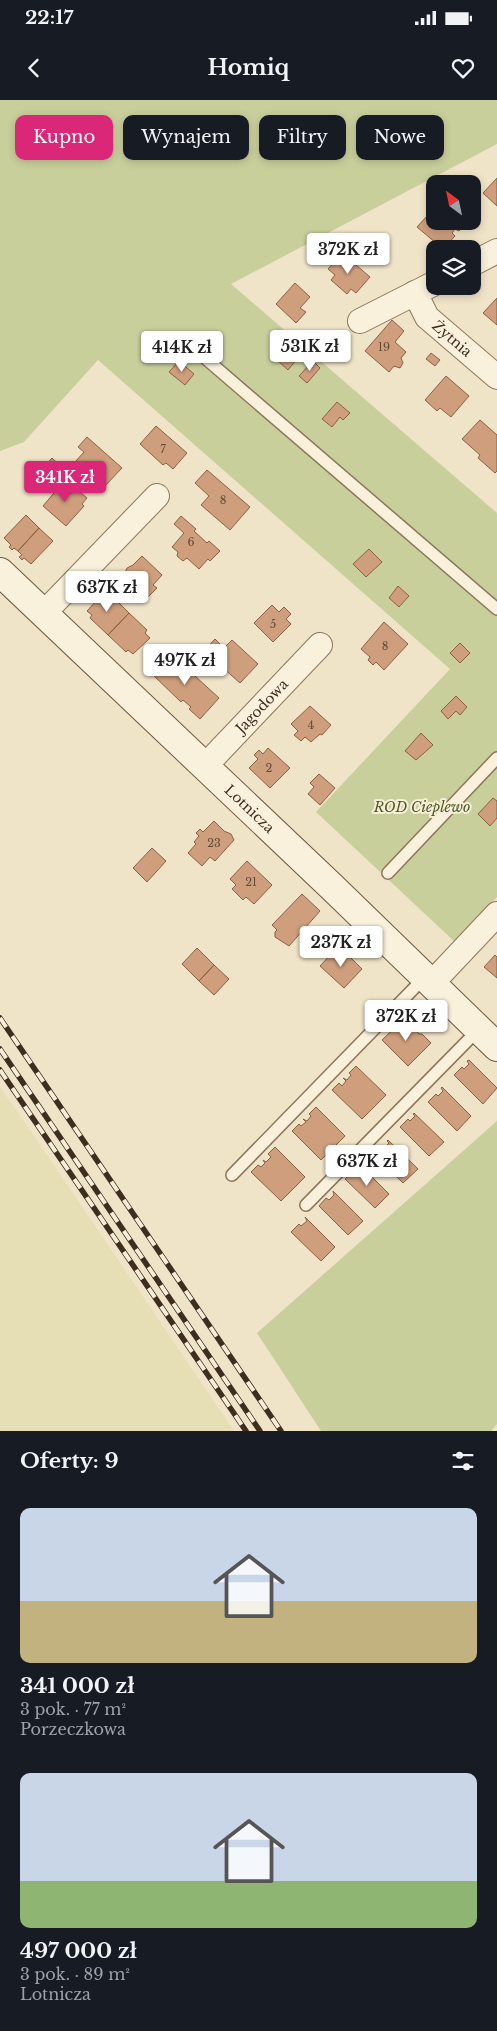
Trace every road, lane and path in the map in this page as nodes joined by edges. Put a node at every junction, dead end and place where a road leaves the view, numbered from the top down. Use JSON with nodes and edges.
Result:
{"nodes":[{"id":1,"x":497,"y":251,"type":"edge"},
{"id":2,"x":481,"y":259,"type":"edge"},
{"id":3,"x":425,"y":288,"type":"edge"},
{"id":4,"x":360,"y":321,"type":"dead end"},
{"id":5,"x":184,"y":340,"type":"dead end"},
{"id":6,"x":497,"y":377,"type":"edge"},
{"id":7,"x":157,"y":496,"type":"dead end"},
{"id":8,"x":0,"y":572,"type":"edge"},
{"id":9,"x":497,"y":608,"type":"edge"},
{"id":10,"x":43,"y":614,"type":"junction"},
{"id":11,"x":320,"y":645,"type":"dead end"},
{"id":12,"x":497,"y":758,"type":"edge"},
{"id":13,"x":204,"y":767,"type":"junction"},
{"id":14,"x":388,"y":873,"type":"dead end"},
{"id":15,"x":497,"y":914,"type":"edge"},
{"id":16,"x":428,"y":981,"type":"junction"},
{"id":17,"x":488,"y":1038,"type":"edge"},
{"id":18,"x":232,"y":1175,"type":"dead end"},
{"id":19,"x":306,"y":1205,"type":"dead end"}],
"edges":[{"from":1,"to":2,"type":"street"},
{"from":3,"to":4,"type":"street","name":"Żytnia"},
{"from":3,"to":6,"type":"street","name":"Żytnia"},
{"from":5,"to":9,"type":"lane"},
{"from":7,"to":10,"type":"street"},
{"from":8,"to":10,"type":"street","name":"Lotnicza"},
{"from":10,"to":13,"type":"street","name":"Lotnicza"},
{"from":11,"to":13,"type":"street","name":"Jagodowa"},
{"from":12,"to":14,"type":"lane"},
{"from":13,"to":16,"type":"street","name":"Lotnicza"},
{"from":15,"to":16,"type":"street"},
{"from":16,"to":17,"type":"street","name":"Lotnicza"},
{"from":16,"to":18,"type":"lane"},
{"from":17,"to":19,"type":"lane"}]}
